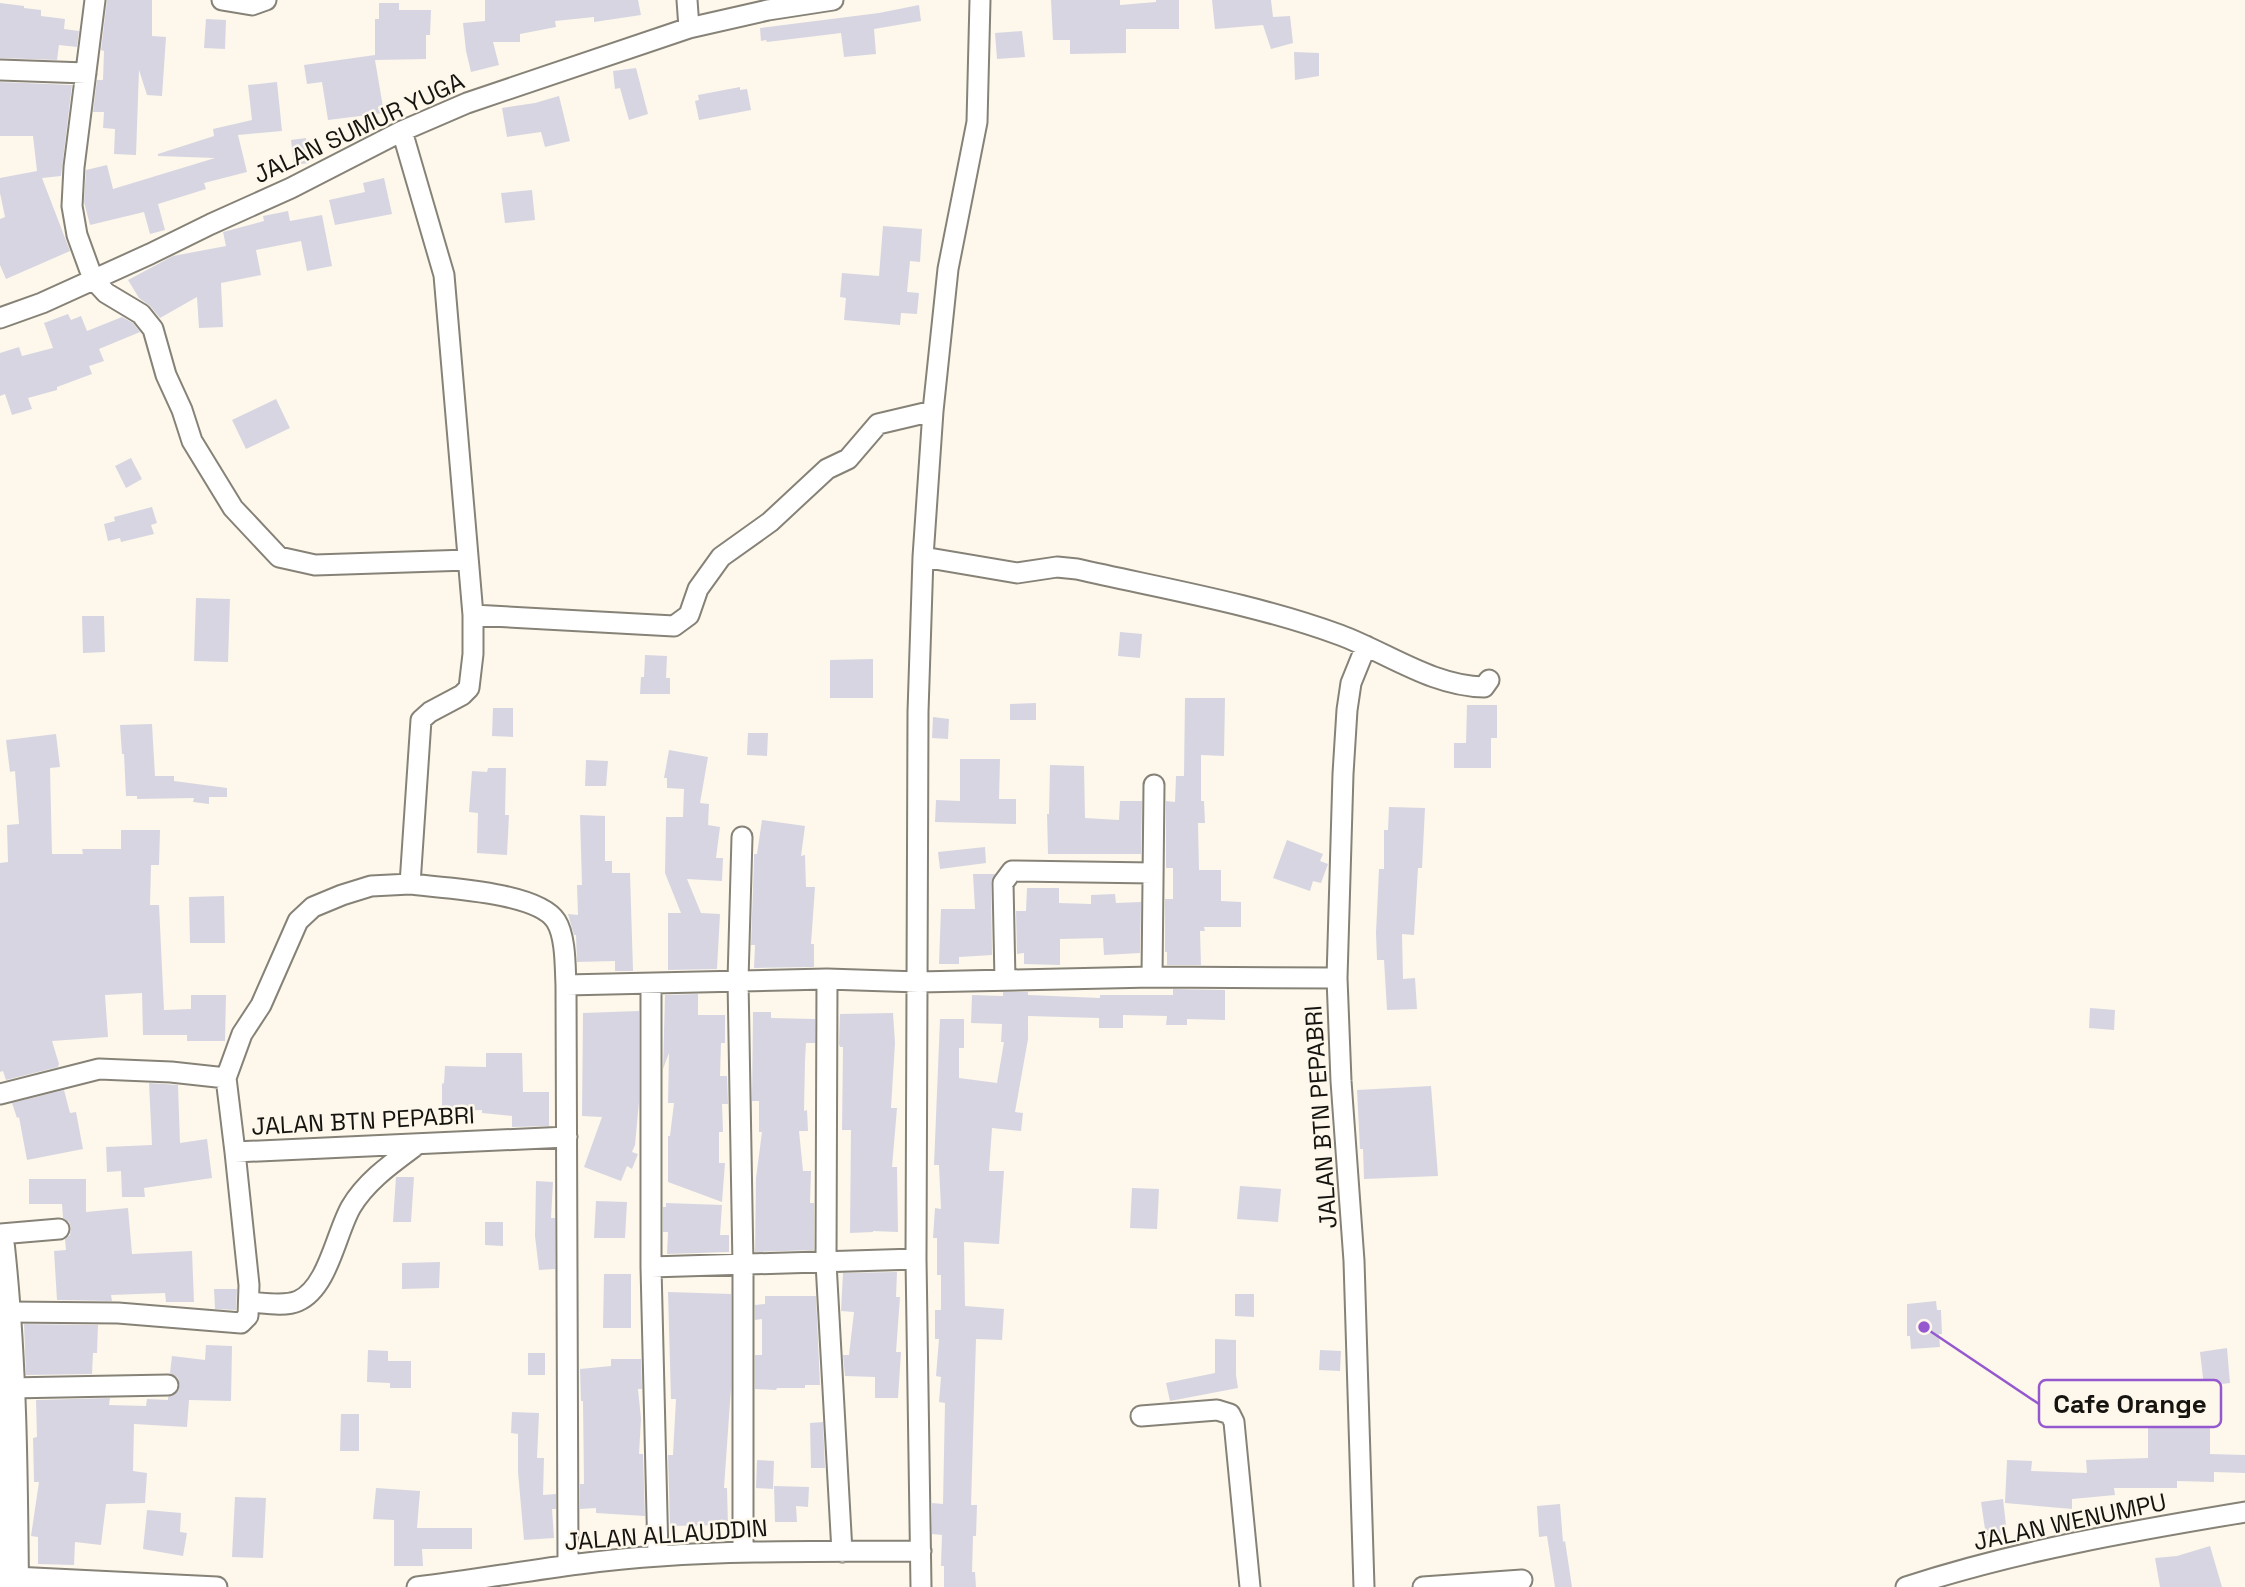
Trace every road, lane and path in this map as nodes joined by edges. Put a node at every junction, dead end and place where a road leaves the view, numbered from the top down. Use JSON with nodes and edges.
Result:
{"nodes":[{"id":1,"x":94,"y":0,"type":"edge"},
{"id":2,"x":222,"y":0,"type":"edge"},
{"id":3,"x":266,"y":0,"type":"edge"},
{"id":4,"x":687,"y":0,"type":"edge"},
{"id":5,"x":833,"y":0,"type":"edge"},
{"id":6,"x":980,"y":0,"type":"edge"},
{"id":7,"x":689,"y":28,"type":"junction"},
{"id":8,"x":0,"y":70,"type":"edge"},
{"id":9,"x":86,"y":73,"type":"junction"},
{"id":10,"x":402,"y":131,"type":"junction"},
{"id":11,"x":93,"y":279,"type":"junction"},
{"id":12,"x":0,"y":318,"type":"edge"},
{"id":13,"x":933,"y":411,"type":"junction"},
{"id":14,"x":923,"y":557,"type":"junction"},
{"id":15,"x":468,"y":560,"type":"junction"},
{"id":16,"x":473,"y":615,"type":"junction"},
{"id":17,"x":1366,"y":646,"type":"junction"},
{"id":18,"x":1489,"y":680,"type":"dead end"},
{"id":19,"x":1154,"y":785,"type":"dead end"},
{"id":20,"x":742,"y":837,"type":"dead end"},
{"id":21,"x":1153,"y":873,"type":"junction"},
{"id":22,"x":410,"y":884,"type":"junction"},
{"id":23,"x":1152,"y":977,"type":"junction"},
{"id":24,"x":1337,"y":978,"type":"junction"},
{"id":25,"x":827,"y":979,"type":"junction"},
{"id":26,"x":1004,"y":980,"type":"junction"},
{"id":27,"x":738,"y":981,"type":"junction"},
{"id":28,"x":919,"y":982,"type":"junction"},
{"id":29,"x":651,"y":984,"type":"junction"},
{"id":30,"x":566,"y":985,"type":"junction"},
{"id":31,"x":226,"y":1078,"type":"junction"},
{"id":32,"x":0,"y":1094,"type":"edge"},
{"id":33,"x":567,"y":1136,"type":"junction"},
{"id":34,"x":418,"y":1143,"type":"junction"},
{"id":35,"x":234,"y":1152,"type":"junction"},
{"id":36,"x":59,"y":1229,"type":"dead end"},
{"id":37,"x":0,"y":1234,"type":"edge"},
{"id":38,"x":0,"y":1247,"type":"edge"},
{"id":39,"x":916,"y":1259,"type":"junction"},
{"id":40,"x":826,"y":1263,"type":"junction"},
{"id":41,"x":743,"y":1265,"type":"junction"},
{"id":42,"x":651,"y":1267,"type":"junction"},
{"id":43,"x":249,"y":1302,"type":"junction"},
{"id":44,"x":7,"y":1312,"type":"junction"},
{"id":45,"x":168,"y":1385,"type":"dead end"},
{"id":46,"x":9,"y":1388,"type":"junction"},
{"id":47,"x":1141,"y":1416,"type":"dead end"},
{"id":48,"x":2245,"y":1513,"type":"edge"},
{"id":49,"x":8,"y":1547,"type":"edge"},
{"id":50,"x":921,"y":1551,"type":"junction"},
{"id":51,"x":743,"y":1552,"type":"junction"},
{"id":52,"x":842,"y":1552,"type":"junction"},
{"id":53,"x":658,"y":1556,"type":"junction"},
{"id":54,"x":568,"y":1565,"type":"junction"},
{"id":55,"x":1522,"y":1580,"type":"dead end"},
{"id":56,"x":14,"y":1582,"type":"edge"},
{"id":57,"x":217,"y":1587,"type":"edge"},
{"id":58,"x":416,"y":1587,"type":"edge"},
{"id":59,"x":921,"y":1587,"type":"edge"},
{"id":60,"x":1250,"y":1587,"type":"edge"},
{"id":61,"x":1364,"y":1587,"type":"edge"},
{"id":62,"x":1423,"y":1587,"type":"edge"},
{"id":63,"x":1906,"y":1587,"type":"edge"}],
"edges":[{"from":1,"to":9,"type":"street"},
{"from":2,"to":3,"type":"street"},
{"from":4,"to":7,"type":"street"},
{"from":5,"to":7,"type":"street","name":"JALAN SUMUR YUGA"},
{"from":6,"to":13,"type":"street"},
{"from":7,"to":10,"type":"street","name":"JALAN SUMUR YUGA"},
{"from":8,"to":9,"type":"street"},
{"from":9,"to":11,"type":"street"},
{"from":10,"to":11,"type":"street","name":"JALAN SUMUR YUGA"},
{"from":10,"to":15,"type":"street"},
{"from":11,"to":12,"type":"street","name":"JALAN SUMUR YUGA"},
{"from":11,"to":15,"type":"street"},
{"from":13,"to":14,"type":"street"},
{"from":13,"to":16,"type":"street"},
{"from":14,"to":17,"type":"street"},
{"from":14,"to":28,"type":"street"},
{"from":15,"to":16,"type":"street"},
{"from":16,"to":22,"type":"street"},
{"from":17,"to":18,"type":"street"},
{"from":17,"to":24,"type":"street"},
{"from":19,"to":21,"type":"street"},
{"from":20,"to":27,"type":"street"},
{"from":21,"to":23,"type":"street"},
{"from":21,"to":26,"type":"street"},
{"from":22,"to":30,"type":"street"},
{"from":22,"to":31,"type":"street"},
{"from":23,"to":24,"type":"street","name":"JALAN BTN PEPABRI"},
{"from":23,"to":26,"type":"street","name":"JALAN BTN PEPABRI"},
{"from":24,"to":61,"type":"street","name":"JALAN BTN PEPABRI"},
{"from":25,"to":27,"type":"street","name":"JALAN BTN PEPABRI"},
{"from":25,"to":28,"type":"street","name":"JALAN BTN PEPABRI"},
{"from":25,"to":40,"type":"street"},
{"from":26,"to":28,"type":"street","name":"JALAN BTN PEPABRI"},
{"from":27,"to":29,"type":"street","name":"JALAN BTN PEPABRI"},
{"from":27,"to":41,"type":"street"},
{"from":28,"to":39,"type":"street"},
{"from":29,"to":30,"type":"street","name":"JALAN BTN PEPABRI"},
{"from":29,"to":42,"type":"street"},
{"from":30,"to":33,"type":"street"},
{"from":31,"to":32,"type":"street"},
{"from":31,"to":35,"type":"street"},
{"from":33,"to":34,"type":"street","name":"JALAN BTN PEPABRI"},
{"from":33,"to":54,"type":"street"},
{"from":34,"to":35,"type":"street","name":"JALAN BTN PEPABRI"},
{"from":34,"to":43,"type":"street"},
{"from":35,"to":43,"type":"street","name":"JALAN BTN PEPABRI"},
{"from":36,"to":37,"type":"street"},
{"from":38,"to":44,"type":"street"},
{"from":39,"to":40,"type":"street"},
{"from":39,"to":50,"type":"street"},
{"from":40,"to":41,"type":"street"},
{"from":40,"to":52,"type":"street"},
{"from":41,"to":42,"type":"street"},
{"from":41,"to":51,"type":"street"},
{"from":42,"to":53,"type":"street"},
{"from":43,"to":44,"type":"street"},
{"from":44,"to":46,"type":"street"},
{"from":45,"to":46,"type":"street"},
{"from":46,"to":49,"type":"street"},
{"from":47,"to":60,"type":"street"},
{"from":48,"to":63,"type":"street","name":"JALAN WENUMPU"},
{"from":49,"to":56,"type":"street"},
{"from":50,"to":52,"type":"street","name":"JALAN ALLAUDDIN"},
{"from":50,"to":59,"type":"street"},
{"from":51,"to":52,"type":"street","name":"JALAN ALLAUDDIN"},
{"from":51,"to":53,"type":"street","name":"JALAN ALLAUDDIN"},
{"from":53,"to":54,"type":"street","name":"JALAN ALLAUDDIN"},
{"from":54,"to":58,"type":"street","name":"JALAN ALLAUDDIN"},
{"from":55,"to":62,"type":"street"},
{"from":56,"to":57,"type":"street"}]}
